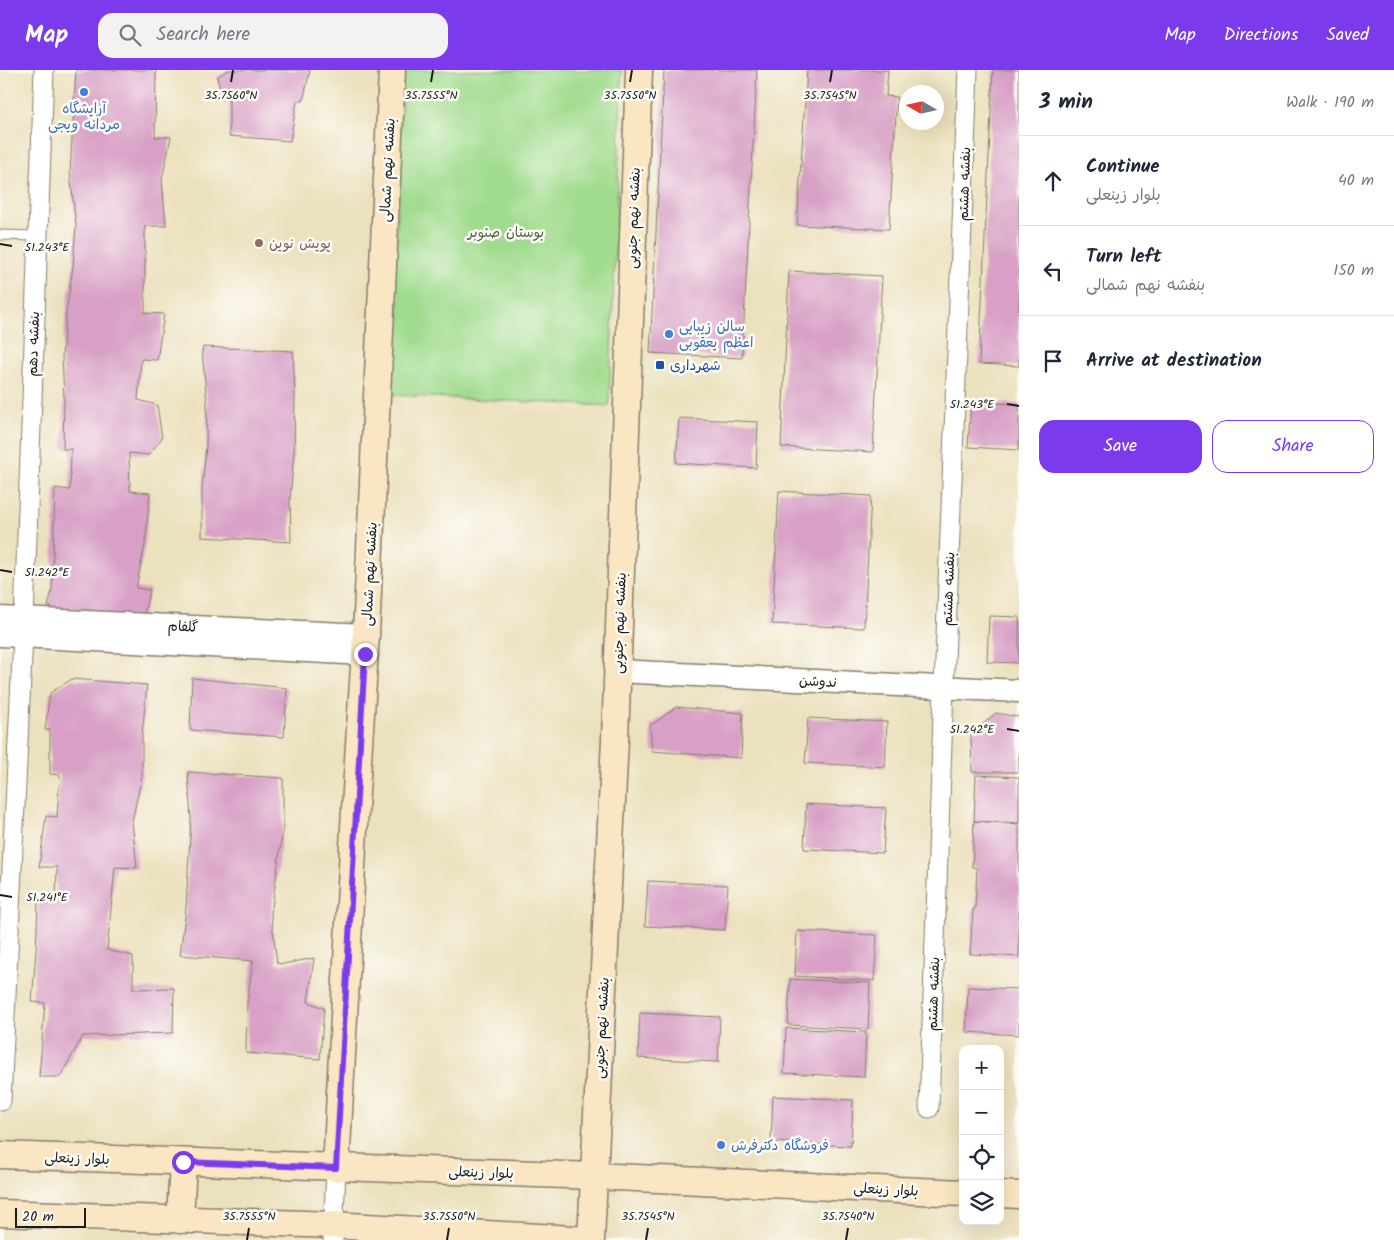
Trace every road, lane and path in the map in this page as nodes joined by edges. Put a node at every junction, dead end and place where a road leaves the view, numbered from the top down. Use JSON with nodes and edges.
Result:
{"nodes":[{"id":1,"x":44,"y":70,"type":"edge"},
{"id":2,"x":392,"y":70,"type":"edge"},
{"id":3,"x":639,"y":70,"type":"edge"},
{"id":4,"x":968,"y":70,"type":"edge"},
{"id":5,"x":0,"y":235,"type":"edge"},
{"id":6,"x":37,"y":236,"type":"junction"},
{"id":7,"x":0,"y":618,"type":"edge"},
{"id":8,"x":24,"y":628,"type":"junction"},
{"id":9,"x":0,"y":636,"type":"edge"},
{"id":10,"x":366,"y":644,"type":"junction"},
{"id":11,"x":617,"y":671,"type":"junction"},
{"id":12,"x":944,"y":687,"type":"junction"},
{"id":13,"x":1019,"y":691,"type":"edge"},
{"id":14,"x":1,"y":1102,"type":"dead end"},
{"id":15,"x":929,"y":1108,"type":"dead end"},
{"id":16,"x":0,"y":1155,"type":"edge"},
{"id":17,"x":183,"y":1162,"type":"junction"},
{"id":18,"x":336,"y":1168,"type":"junction"},
{"id":19,"x":593,"y":1176,"type":"junction"},
{"id":20,"x":959,"y":1193,"type":"edge"},
{"id":21,"x":1004,"y":1194,"type":"edge"},
{"id":22,"x":1019,"y":1195,"type":"edge"},
{"id":23,"x":0,"y":1213,"type":"edge"},
{"id":24,"x":180,"y":1220,"type":"junction"},
{"id":25,"x":333,"y":1233,"type":"edge"},
{"id":26,"x":590,"y":1240,"type":"edge"}],
"edges":[{"from":1,"to":6,"type":"street","name":"بنفشه دهم"},
{"from":2,"to":10,"type":"main road","name":"بنفشه نهم شمالی"},
{"from":3,"to":11,"type":"main road","name":"بنفشه نهم جنوبی"},
{"from":4,"to":12,"type":"street","name":"بنفشه هشتم"},
{"from":5,"to":6,"type":"lane"},
{"from":6,"to":8,"type":"street","name":"بنفشه دهم"},
{"from":7,"to":8,"type":"street","name":"گلفام"},
{"from":8,"to":9,"type":"street","name":"گلفام"},
{"from":8,"to":10,"type":"street","name":"گلفام"},
{"from":8,"to":14,"type":"street","name":"بنفشه دهم"},
{"from":10,"to":18,"type":"main road","name":"بنفشه نهم شمالی"},
{"from":11,"to":12,"type":"street","name":"ندوشن"},
{"from":11,"to":19,"type":"main road","name":"بنفشه نهم جنوبی"},
{"from":12,"to":13,"type":"street","name":"ندوشن"},
{"from":12,"to":15,"type":"street","name":"بنفشه هشتم"},
{"from":16,"to":17,"type":"main road","name":"بلوار زینعلی"},
{"from":17,"to":18,"type":"main road","name":"بلوار زینعلی"},
{"from":17,"to":24,"type":"main road"},
{"from":18,"to":19,"type":"main road","name":"بلوار زینعلی"},
{"from":18,"to":25,"type":"street"},
{"from":19,"to":20,"type":"main road","name":"بلوار زینعلی"},
{"from":19,"to":26,"type":"main road","name":"بنفشه نهم جنوبی"},
{"from":21,"to":22,"type":"main road"},
{"from":23,"to":24,"type":"main road"},
{"from":24,"to":25,"type":"main road"},
{"from":25,"to":26,"type":"main road"}]}
